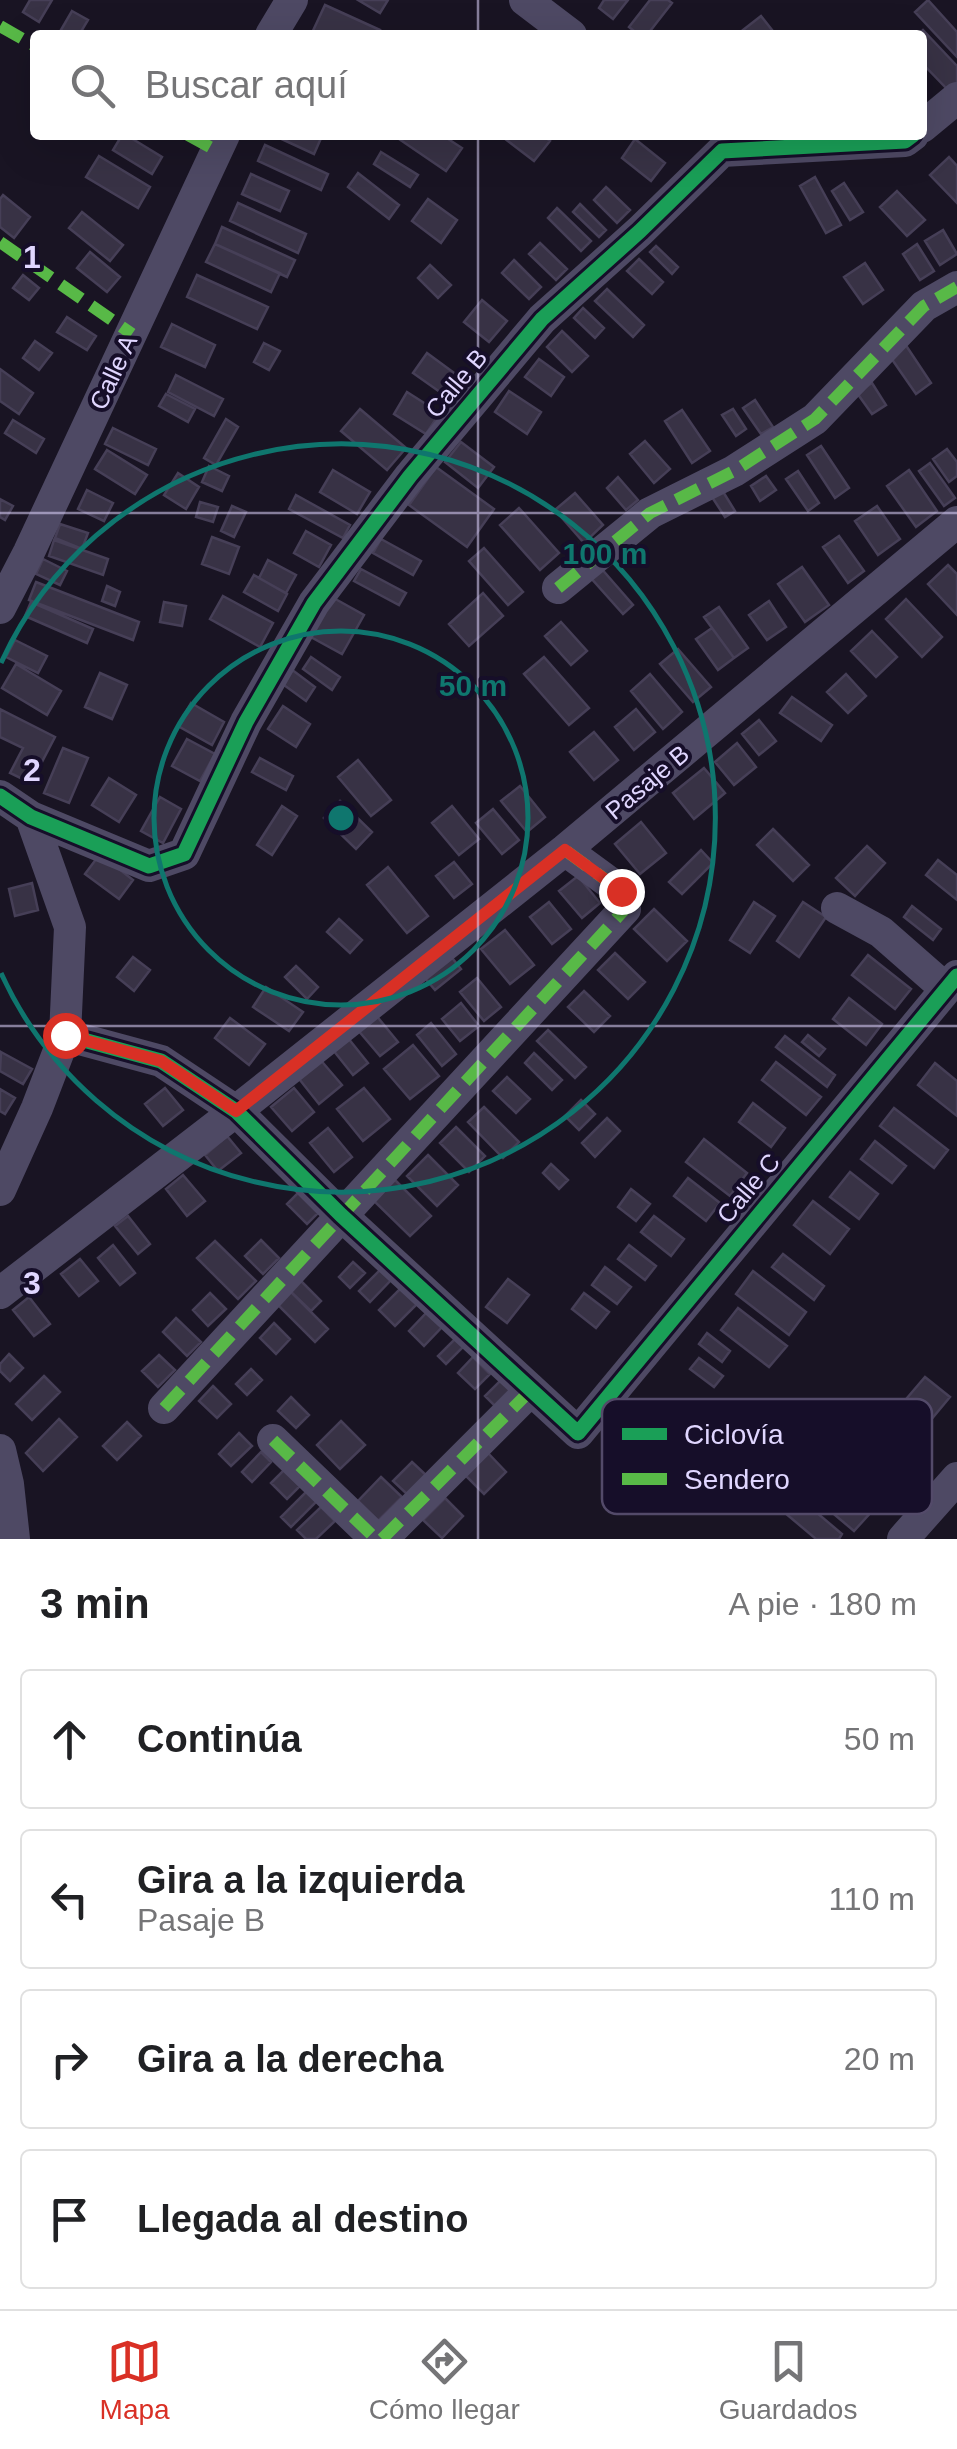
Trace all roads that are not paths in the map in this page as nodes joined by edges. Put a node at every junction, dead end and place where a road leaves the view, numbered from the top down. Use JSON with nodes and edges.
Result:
{"nodes":[{"id":1,"x":292,"y":0,"type":"edge"},
{"id":2,"x":525,"y":0,"type":"edge"},
{"id":3,"x":275,"y":30,"type":"edge"},
{"id":4,"x":564,"y":30,"type":"edge"},
{"id":5,"x":957,"y":98,"type":"edge"},
{"id":6,"x":927,"y":123,"type":"edge"},
{"id":7,"x":222,"y":140,"type":"edge"},
{"id":8,"x":906,"y":140,"type":"edge"},
{"id":9,"x":712,"y":143,"type":"edge"},
{"id":10,"x":957,"y":287,"type":"edge"},
{"id":11,"x":957,"y":522,"type":"edge"},
{"id":12,"x":558,"y":588,"type":"dead end"},
{"id":13,"x":0,"y":608,"type":"edge"},
{"id":14,"x":0,"y":796,"type":"edge"},
{"id":15,"x":31,"y":816,"type":"junction"},
{"id":16,"x":565,"y":850,"type":"junction"},
{"id":17,"x":837,"y":908,"type":"dead end"},
{"id":18,"x":951,"y":983,"type":"edge"},
{"id":19,"x":65,"y":1035,"type":"junction"},
{"id":20,"x":236,"y":1111,"type":"junction"},
{"id":21,"x":0,"y":1190,"type":"edge"},
{"id":22,"x":341,"y":1215,"type":"junction"},
{"id":23,"x":0,"y":1293,"type":"edge"},
{"id":24,"x":530,"y":1391,"type":"junction"},
{"id":25,"x":605,"y":1399,"type":"edge"},
{"id":26,"x":602,"y":1403,"type":"edge"},
{"id":27,"x":164,"y":1408,"type":"dead end"},
{"id":28,"x":273,"y":1440,"type":"dead end"},
{"id":29,"x":0,"y":1450,"type":"edge"},
{"id":30,"x":957,"y":1478,"type":"edge"},
{"id":31,"x":932,"y":1506,"type":"edge"},
{"id":32,"x":925,"y":1514,"type":"edge"},
{"id":33,"x":14,"y":1539,"type":"edge"},
{"id":34,"x":379,"y":1539,"type":"edge"},
{"id":35,"x":902,"y":1539,"type":"edge"}],
"edges":[{"from":1,"to":3,"type":"street"},
{"from":2,"to":4,"type":"street"},
{"from":5,"to":6,"type":"street"},
{"from":7,"to":13,"type":"street","name":"Calle A"},
{"from":8,"to":9,"type":"street","name":"Calle B"},
{"from":9,"to":15,"type":"street","name":"Calle B"},
{"from":10,"to":12,"type":"street"},
{"from":11,"to":16,"type":"street","name":"Pasaje B"},
{"from":14,"to":15,"type":"street"},
{"from":15,"to":19,"type":"street"},
{"from":16,"to":20,"type":"street","name":"Pasaje B"},
{"from":16,"to":22,"type":"street"},
{"from":17,"to":18,"type":"street"},
{"from":18,"to":25,"type":"street","name":"Calle C"},
{"from":19,"to":20,"type":"street"},
{"from":19,"to":21,"type":"street"},
{"from":20,"to":22,"type":"street"},
{"from":20,"to":23,"type":"street","name":"Pasaje B"},
{"from":22,"to":24,"type":"street"},
{"from":22,"to":27,"type":"street"},
{"from":24,"to":26,"type":"street","name":"Calle C"},
{"from":24,"to":34,"type":"street"},
{"from":28,"to":34,"type":"street"},
{"from":29,"to":33,"type":"street"},
{"from":30,"to":31,"type":"street"},
{"from":32,"to":35,"type":"street"}]}
